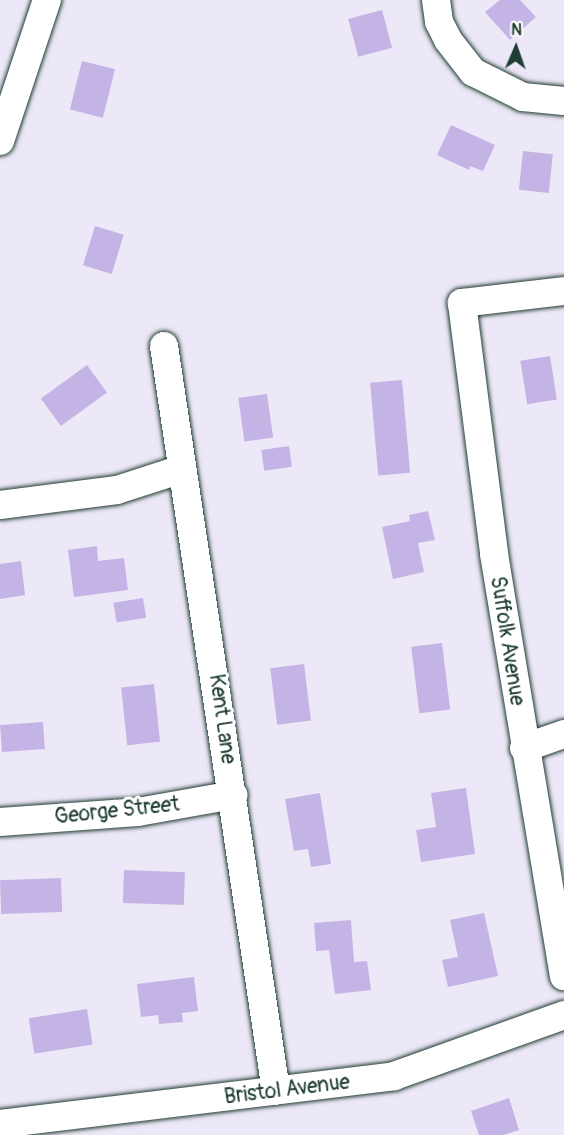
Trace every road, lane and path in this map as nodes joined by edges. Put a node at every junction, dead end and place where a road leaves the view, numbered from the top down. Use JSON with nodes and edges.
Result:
{"nodes":[{"id":1,"x":47,"y":0,"type":"edge"},
{"id":2,"x":436,"y":0,"type":"edge"},
{"id":3,"x":564,"y":101,"type":"edge"},
{"id":4,"x":0,"y":141,"type":"edge"},
{"id":5,"x":564,"y":291,"type":"edge"},
{"id":6,"x":164,"y":346,"type":"dead end"},
{"id":7,"x":182,"y":469,"type":"junction"},
{"id":8,"x":0,"y":505,"type":"edge"},
{"id":9,"x":564,"y":734,"type":"edge"},
{"id":10,"x":524,"y":748,"type":"junction"},
{"id":11,"x":233,"y":795,"type":"junction"},
{"id":12,"x":0,"y":822,"type":"edge"},
{"id":13,"x":564,"y":976,"type":"edge"},
{"id":14,"x":564,"y":1015,"type":"edge"},
{"id":15,"x":276,"y":1091,"type":"junction"},
{"id":16,"x":0,"y":1124,"type":"edge"}],
"edges":[{"from":1,"to":4,"type":"street"},
{"from":2,"to":3,"type":"street"},
{"from":5,"to":10,"type":"street","name":"Suffolk Avenue"},
{"from":6,"to":7,"type":"street","name":"Kent Lane"},
{"from":7,"to":8,"type":"street"},
{"from":7,"to":11,"type":"street","name":"Kent Lane"},
{"from":9,"to":10,"type":"street"},
{"from":10,"to":13,"type":"street","name":"Suffolk Avenue"},
{"from":11,"to":12,"type":"street","name":"George Street"},
{"from":11,"to":15,"type":"street","name":"Kent Lane"},
{"from":14,"to":15,"type":"street","name":"Bristol Avenue"},
{"from":15,"to":16,"type":"street","name":"Bristol Avenue"}]}
